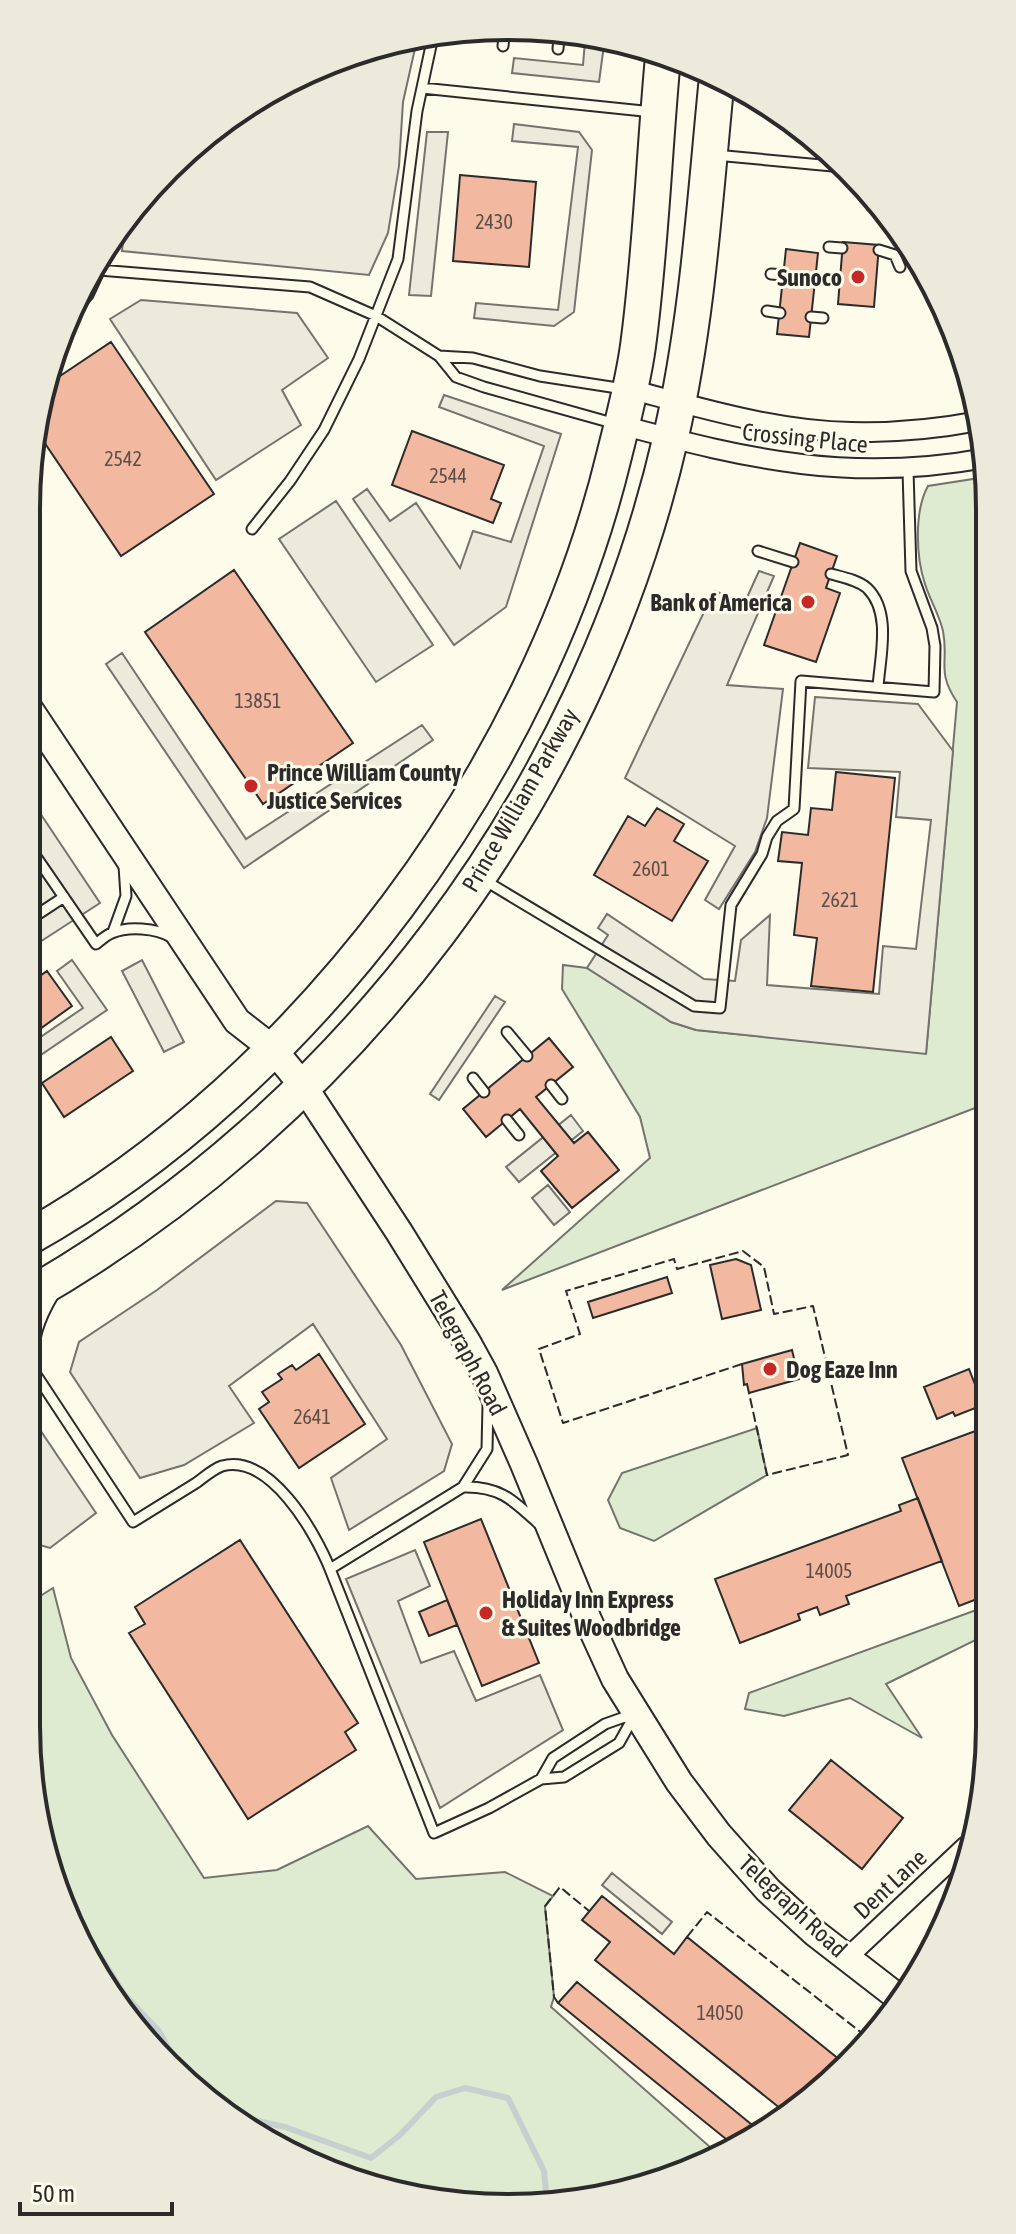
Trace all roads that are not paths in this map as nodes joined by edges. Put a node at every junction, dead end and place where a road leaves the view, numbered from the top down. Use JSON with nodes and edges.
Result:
{"nodes":[{"id":1,"x":504,"y":40,"type":"edge"},
{"id":2,"x":558,"y":43,"type":"edge"},
{"id":3,"x":503,"y":46,"type":"dead end"},
{"id":4,"x":431,"y":47,"type":"edge"},
{"id":5,"x":558,"y":49,"type":"dead end"},
{"id":6,"x":662,"y":67,"type":"edge"},
{"id":7,"x":422,"y":88,"type":"junction"},
{"id":8,"x":716,"y":88,"type":"edge"},
{"id":9,"x":658,"y":113,"type":"junction"},
{"id":10,"x":709,"y":154,"type":"junction"},
{"id":11,"x":827,"y":165,"type":"edge"},
{"id":12,"x":829,"y":247,"type":"dead end"},
{"id":13,"x":842,"y":248,"type":"dead end"},
{"id":14,"x":879,"y":250,"type":"dead end"},
{"id":15,"x":900,"y":267,"type":"dead end"},
{"id":16,"x":106,"y":268,"type":"edge"},
{"id":17,"x":771,"y":274,"type":"dead end"},
{"id":18,"x":784,"y":275,"type":"dead end"},
{"id":19,"x":815,"y":278,"type":"dead end"},
{"id":20,"x":826,"y":279,"type":"dead end"},
{"id":21,"x":767,"y":311,"type":"dead end"},
{"id":22,"x":780,"y":313,"type":"dead end"},
{"id":23,"x":376,"y":316,"type":"junction"},
{"id":24,"x":811,"y":317,"type":"dead end"},
{"id":25,"x":823,"y":318,"type":"dead end"},
{"id":26,"x":439,"y":356,"type":"junction"},
{"id":27,"x":629,"y":389,"type":"junction"},
{"id":28,"x":678,"y":402,"type":"junction"},
{"id":29,"x":968,"y":423,"type":"edge"},
{"id":30,"x":621,"y":425,"type":"junction"},
{"id":31,"x":670,"y":438,"type":"junction"},
{"id":32,"x":973,"y":460,"type":"edge"},
{"id":33,"x":908,"y":470,"type":"junction"},
{"id":34,"x":252,"y":529,"type":"dead end"},
{"id":35,"x":758,"y":551,"type":"dead end"},
{"id":36,"x":793,"y":562,"type":"dead end"},
{"id":37,"x":831,"y":574,"type":"dead end"},
{"id":38,"x":878,"y":687,"type":"junction"},
{"id":39,"x":40,"y":725,"type":"edge"},
{"id":40,"x":117,"y":842,"type":"junction"},
{"id":41,"x":40,"y":862,"type":"edge"},
{"id":42,"x":479,"y":877,"type":"junction"},
{"id":43,"x":64,"y":897,"type":"junction"},
{"id":44,"x":40,"y":913,"type":"edge"},
{"id":45,"x":113,"y":932,"type":"junction"},
{"id":46,"x":186,"y":945,"type":"junction"},
{"id":47,"x":507,"y":1032,"type":"dead end"},
{"id":48,"x":273,"y":1049,"type":"junction"},
{"id":49,"x":527,"y":1056,"type":"dead end"},
{"id":50,"x":473,"y":1078,"type":"dead end"},
{"id":51,"x":551,"y":1085,"type":"dead end"},
{"id":52,"x":304,"y":1087,"type":"junction"},
{"id":53,"x":484,"y":1092,"type":"dead end"},
{"id":54,"x":562,"y":1099,"type":"dead end"},
{"id":55,"x":507,"y":1120,"type":"dead end"},
{"id":56,"x":519,"y":1135,"type":"dead end"},
{"id":57,"x":40,"y":1227,"type":"edge"},
{"id":58,"x":65,"y":1274,"type":"junction"},
{"id":59,"x":40,"y":1289,"type":"edge"},
{"id":60,"x":40,"y":1323,"type":"edge"},
{"id":61,"x":487,"y":1382,"type":"junction"},
{"id":62,"x":40,"y":1384,"type":"edge"},
{"id":63,"x":463,"y":1487,"type":"junction"},
{"id":64,"x":553,"y":1535,"type":"junction"},
{"id":65,"x":330,"y":1569,"type":"junction"},
{"id":66,"x":635,"y":1713,"type":"junction"},
{"id":67,"x":541,"y":1779,"type":"junction"},
{"id":68,"x":958,"y":1854,"type":"edge"},
{"id":69,"x":847,"y":1958,"type":"junction"},
{"id":70,"x":892,"y":1993,"type":"edge"}],
"edges":[{"from":1,"to":3,"type":"lane"},
{"from":2,"to":5,"type":"lane"},
{"from":4,"to":7,"type":"lane"},
{"from":6,"to":9,"type":"highway","name":"Prince William Parkway"},
{"from":7,"to":9,"type":"lane"},
{"from":7,"to":23,"type":"lane"},
{"from":8,"to":10,"type":"highway","name":"Prince William Parkway"},
{"from":9,"to":27,"type":"highway","name":"Prince William Parkway"},
{"from":10,"to":11,"type":"lane"},
{"from":10,"to":28,"type":"highway","name":"Prince William Parkway"},
{"from":12,"to":13,"type":"lane"},
{"from":14,"to":15,"type":"lane"},
{"from":16,"to":23,"type":"lane"},
{"from":17,"to":18,"type":"lane"},
{"from":19,"to":20,"type":"lane"},
{"from":21,"to":22,"type":"lane"},
{"from":23,"to":26,"type":"lane"},
{"from":23,"to":34,"type":"lane"},
{"from":24,"to":25,"type":"lane"},
{"from":26,"to":27,"type":"lane"},
{"from":26,"to":30,"type":"lane"},
{"from":27,"to":28,"type":"street","name":"Crossing Place"},
{"from":27,"to":30,"type":"highway","name":"Prince William Parkway"},
{"from":28,"to":29,"type":"street","name":"Crossing Place"},
{"from":28,"to":31,"type":"highway","name":"Prince William Parkway"},
{"from":30,"to":31,"type":"street","name":"Crossing Place"},
{"from":30,"to":48,"type":"highway","name":"Prince William Parkway"},
{"from":31,"to":33,"type":"street","name":"Crossing Place"},
{"from":31,"to":42,"type":"highway","name":"Prince William Parkway"},
{"from":32,"to":33,"type":"street","name":"Crossing Place"},
{"from":33,"to":38,"type":"lane"},
{"from":35,"to":36,"type":"lane"},
{"from":37,"to":38,"type":"lane"},
{"from":38,"to":42,"type":"lane"},
{"from":39,"to":40,"type":"main road","name":"Telegraph Road"},
{"from":40,"to":45,"type":"lane"},
{"from":40,"to":46,"type":"main road","name":"Telegraph Road"},
{"from":41,"to":43,"type":"lane"},
{"from":42,"to":52,"type":"highway","name":"Prince William Parkway"},
{"from":43,"to":44,"type":"lane"},
{"from":43,"to":45,"type":"lane"},
{"from":45,"to":46,"type":"lane"},
{"from":46,"to":48,"type":"main road","name":"Telegraph Road"},
{"from":47,"to":49,"type":"lane"},
{"from":48,"to":52,"type":"main road","name":"Telegraph Road"},
{"from":48,"to":57,"type":"highway","name":"Prince William Parkway"},
{"from":50,"to":53,"type":"lane"},
{"from":51,"to":54,"type":"lane"},
{"from":52,"to":58,"type":"highway","name":"Prince William Parkway"},
{"from":52,"to":61,"type":"main road","name":"Telegraph Road"},
{"from":55,"to":56,"type":"lane"},
{"from":58,"to":59,"type":"highway","name":"Prince William Parkway"},
{"from":58,"to":60,"type":"lane"},
{"from":61,"to":63,"type":"lane"},
{"from":61,"to":64,"type":"main road","name":"Telegraph Road"},
{"from":62,"to":65,"type":"lane"},
{"from":63,"to":64,"type":"lane"},
{"from":63,"to":65,"type":"lane"},
{"from":64,"to":66,"type":"main road","name":"Telegraph Road"},
{"from":65,"to":67,"type":"lane"},
{"from":66,"to":67,"type":"lane"},
{"from":66,"to":67,"type":"lane"},
{"from":66,"to":69,"type":"main road","name":"Telegraph Road"},
{"from":68,"to":69,"type":"street","name":"Dent Lane"},
{"from":69,"to":70,"type":"main road","name":"Telegraph Road"}]}
